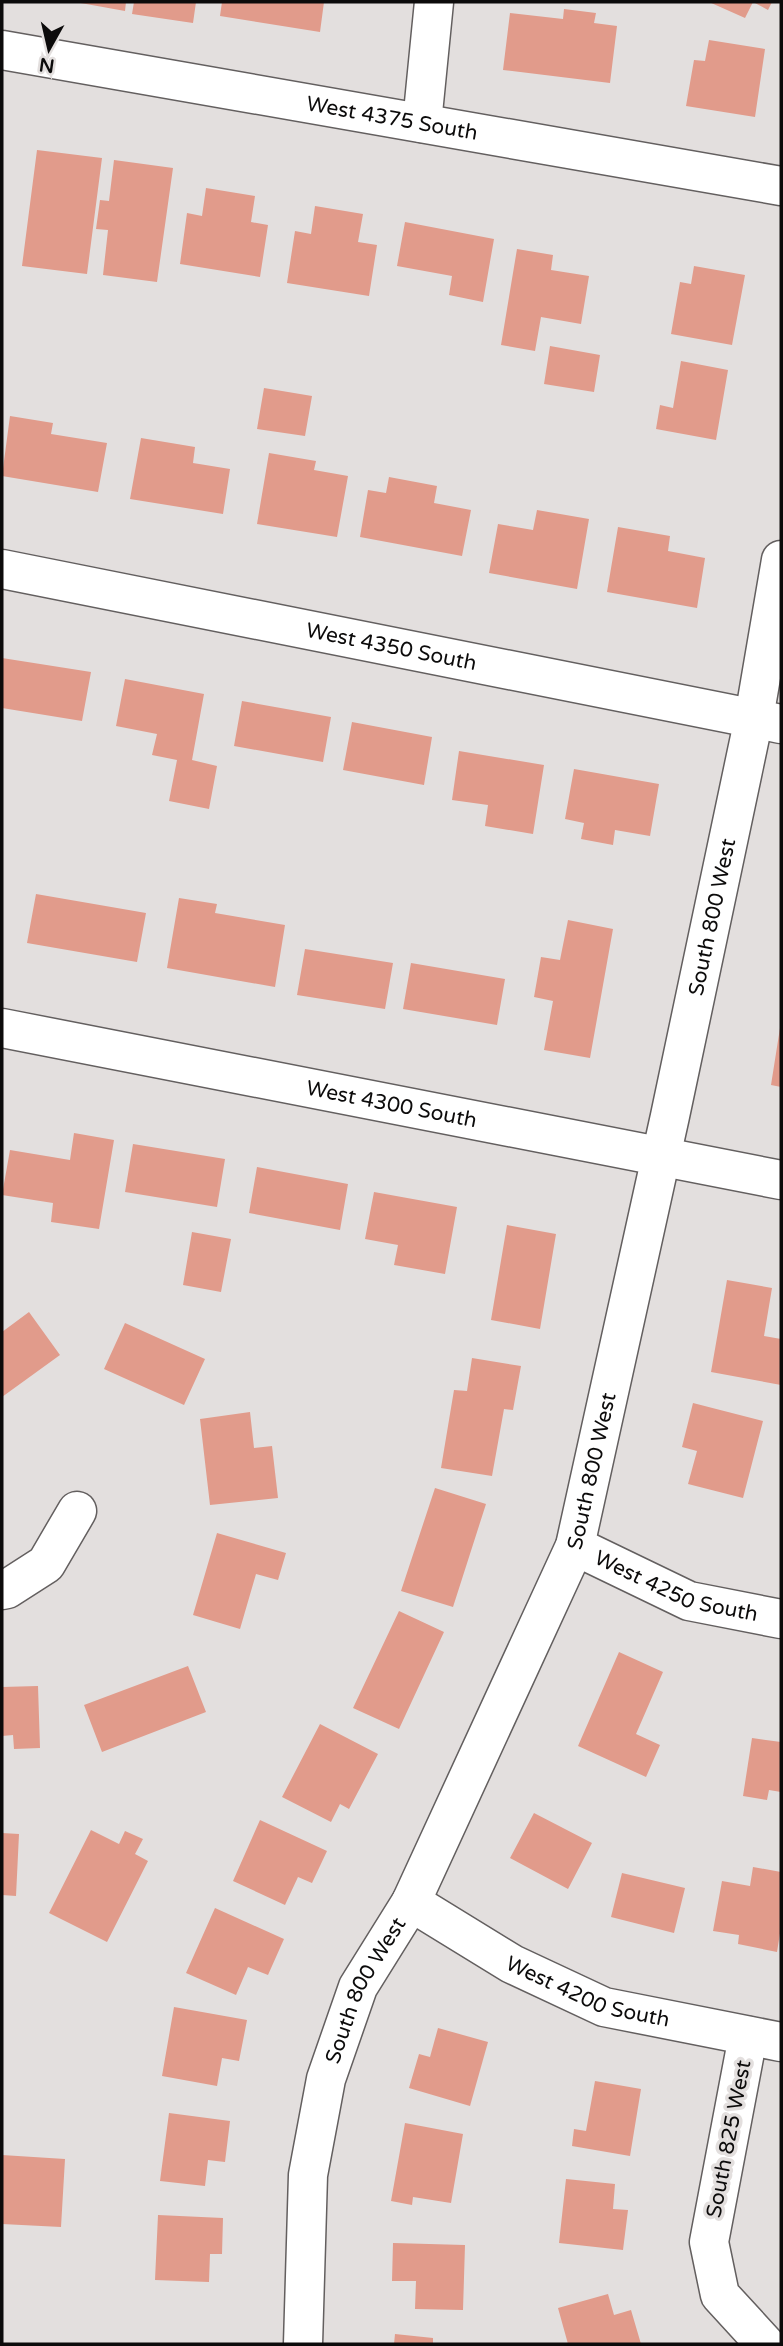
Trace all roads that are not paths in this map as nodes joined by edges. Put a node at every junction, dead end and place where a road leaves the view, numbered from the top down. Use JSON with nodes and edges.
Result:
{"nodes":[{"id":1,"x":434,"y":2,"type":"edge"},
{"id":2,"x":2,"y":50,"type":"edge"},
{"id":3,"x":422,"y":123,"type":"junction"},
{"id":4,"x":781,"y":186,"type":"edge"},
{"id":5,"x":781,"y":560,"type":"edge"},
{"id":6,"x":2,"y":569,"type":"edge"},
{"id":7,"x":767,"y":721,"type":"edge"},
{"id":8,"x":2,"y":1028,"type":"edge"},
{"id":9,"x":662,"y":1156,"type":"junction"},
{"id":10,"x":781,"y":1180,"type":"edge"},
{"id":11,"x":77,"y":1511,"type":"dead end"},
{"id":12,"x":575,"y":1546,"type":"junction"},
{"id":13,"x":2,"y":1590,"type":"edge"},
{"id":14,"x":781,"y":1619,"type":"edge"},
{"id":15,"x":411,"y":1902,"type":"junction"},
{"id":16,"x":764,"y":2039,"type":"edge"},
{"id":17,"x":303,"y":2344,"type":"edge"},
{"id":18,"x":765,"y":2344,"type":"edge"}],
"edges":[{"from":1,"to":3,"type":"street"},
{"from":2,"to":3,"type":"street","name":"West 4375 South"},
{"from":3,"to":4,"type":"street","name":"West 4375 South"},
{"from":5,"to":7,"type":"street","name":"South 800 West"},
{"from":6,"to":7,"type":"street","name":"West 4350 South"},
{"from":7,"to":9,"type":"street","name":"South 800 West"},
{"from":8,"to":9,"type":"street","name":"West 4300 South"},
{"from":9,"to":10,"type":"street","name":"West 4300 South"},
{"from":9,"to":12,"type":"street","name":"South 800 West"},
{"from":11,"to":13,"type":"street"},
{"from":12,"to":14,"type":"street","name":"West 4250 South"},
{"from":12,"to":15,"type":"street","name":"South 800 West"},
{"from":15,"to":16,"type":"street","name":"West 4200 South"},
{"from":15,"to":17,"type":"street","name":"South 800 West"},
{"from":16,"to":18,"type":"street","name":"South 825 West"}]}
